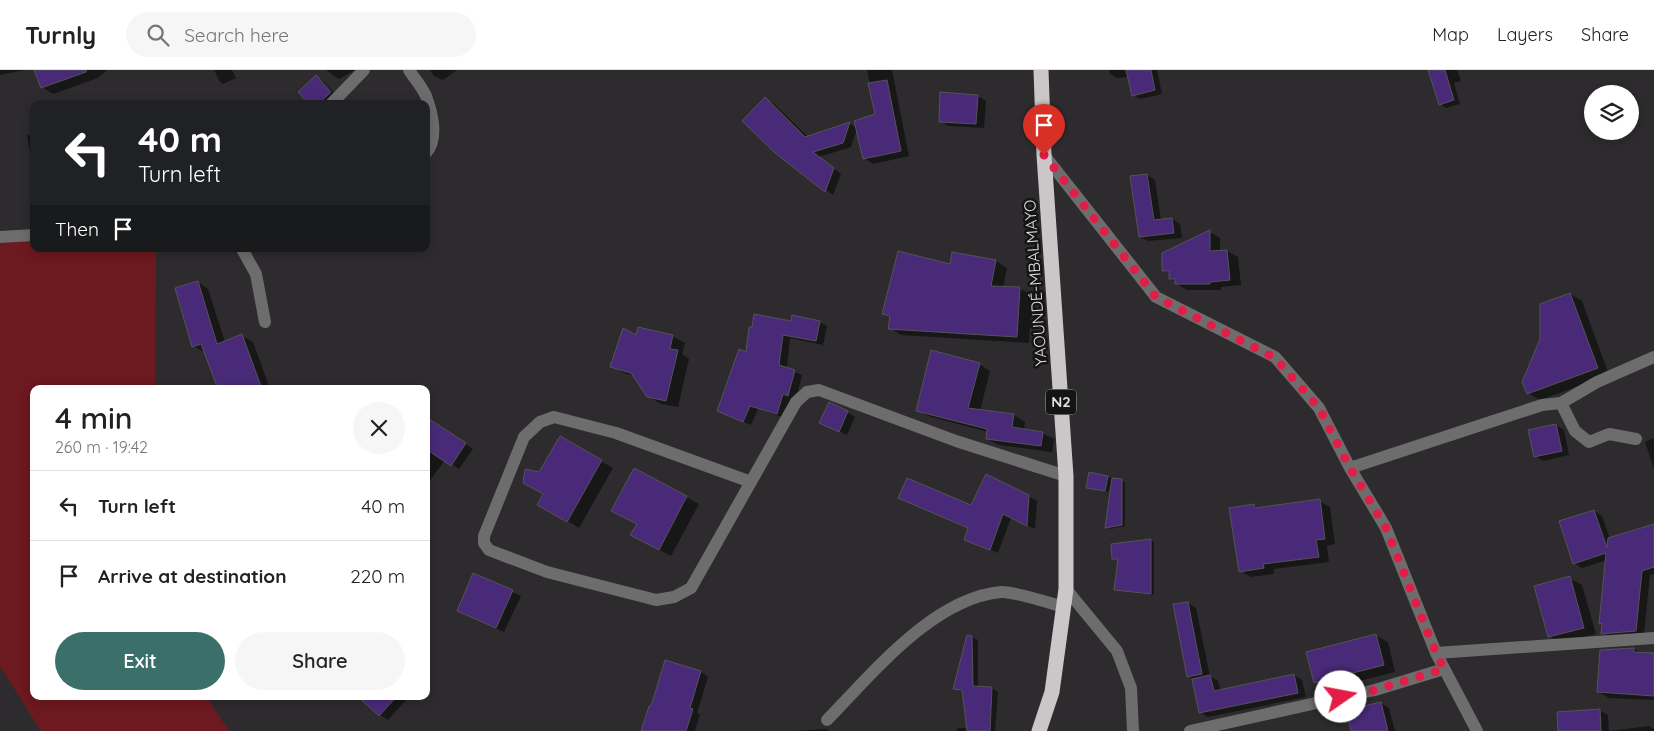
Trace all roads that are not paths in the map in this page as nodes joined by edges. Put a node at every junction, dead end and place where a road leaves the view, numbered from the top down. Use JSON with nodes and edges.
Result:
{"nodes":[{"id":1,"x":364,"y":70,"type":"edge"},
{"id":2,"x":409,"y":70,"type":"edge"},
{"id":3,"x":1040,"y":70,"type":"edge"},
{"id":4,"x":335,"y":100,"type":"edge"},
{"id":5,"x":426,"y":100,"type":"edge"},
{"id":6,"x":430,"y":113,"type":"edge"},
{"id":7,"x":430,"y":148,"type":"edge"},
{"id":8,"x":1044,"y":155,"type":"junction"},
{"id":9,"x":30,"y":234,"type":"edge"},
{"id":10,"x":0,"y":237,"type":"edge"},
{"id":11,"x":244,"y":252,"type":"edge"},
{"id":12,"x":265,"y":322,"type":"dead end"},
{"id":13,"x":1654,"y":357,"type":"edge"},
{"id":14,"x":1561,"y":402,"type":"junction"},
{"id":15,"x":1636,"y":440,"type":"dead end"},
{"id":16,"x":1350,"y":468,"type":"junction"},
{"id":17,"x":1066,"y":476,"type":"junction"},
{"id":18,"x":751,"y":482,"type":"junction"},
{"id":19,"x":1066,"y":589,"type":"junction"},
{"id":20,"x":1064,"y":607,"type":"junction"},
{"id":21,"x":1654,"y":638,"type":"edge"},
{"id":22,"x":1436,"y":653,"type":"junction"},
{"id":23,"x":1444,"y":669,"type":"junction"},
{"id":24,"x":827,"y":720,"type":"dead end"},
{"id":25,"x":1039,"y":731,"type":"edge"},
{"id":26,"x":1133,"y":731,"type":"edge"},
{"id":27,"x":1190,"y":731,"type":"edge"},
{"id":28,"x":1476,"y":731,"type":"edge"}],
"edges":[{"from":1,"to":4,"type":"street"},
{"from":2,"to":5,"type":"street"},
{"from":3,"to":8,"type":"highway","name":"YAOUNDÉ-MBALMAYO","number":"N2"},
{"from":6,"to":7,"type":"street"},
{"from":8,"to":16,"type":"street"},
{"from":8,"to":17,"type":"highway","name":"YAOUNDÉ-MBALMAYO","number":"N2"},
{"from":9,"to":10,"type":"street"},
{"from":11,"to":12,"type":"street"},
{"from":13,"to":14,"type":"street"},
{"from":14,"to":15,"type":"street"},
{"from":14,"to":16,"type":"street"},
{"from":16,"to":22,"type":"street"},
{"from":17,"to":18,"type":"street"},
{"from":17,"to":19,"type":"highway","name":"YAOUNDÉ-MBALMAYO","number":"N2"},
{"from":18,"to":18,"type":"street"},
{"from":19,"to":20,"type":"highway","name":"YAOUNDÉ-MBALMAYO","number":"N2"},
{"from":19,"to":26,"type":"street"},
{"from":20,"to":24,"type":"street"},
{"from":20,"to":25,"type":"highway","name":"YAOUNDÉ-MBALMAYO","number":"N2"},
{"from":21,"to":22,"type":"street"},
{"from":22,"to":23,"type":"street"},
{"from":23,"to":27,"type":"street"},
{"from":23,"to":28,"type":"street"}]}
